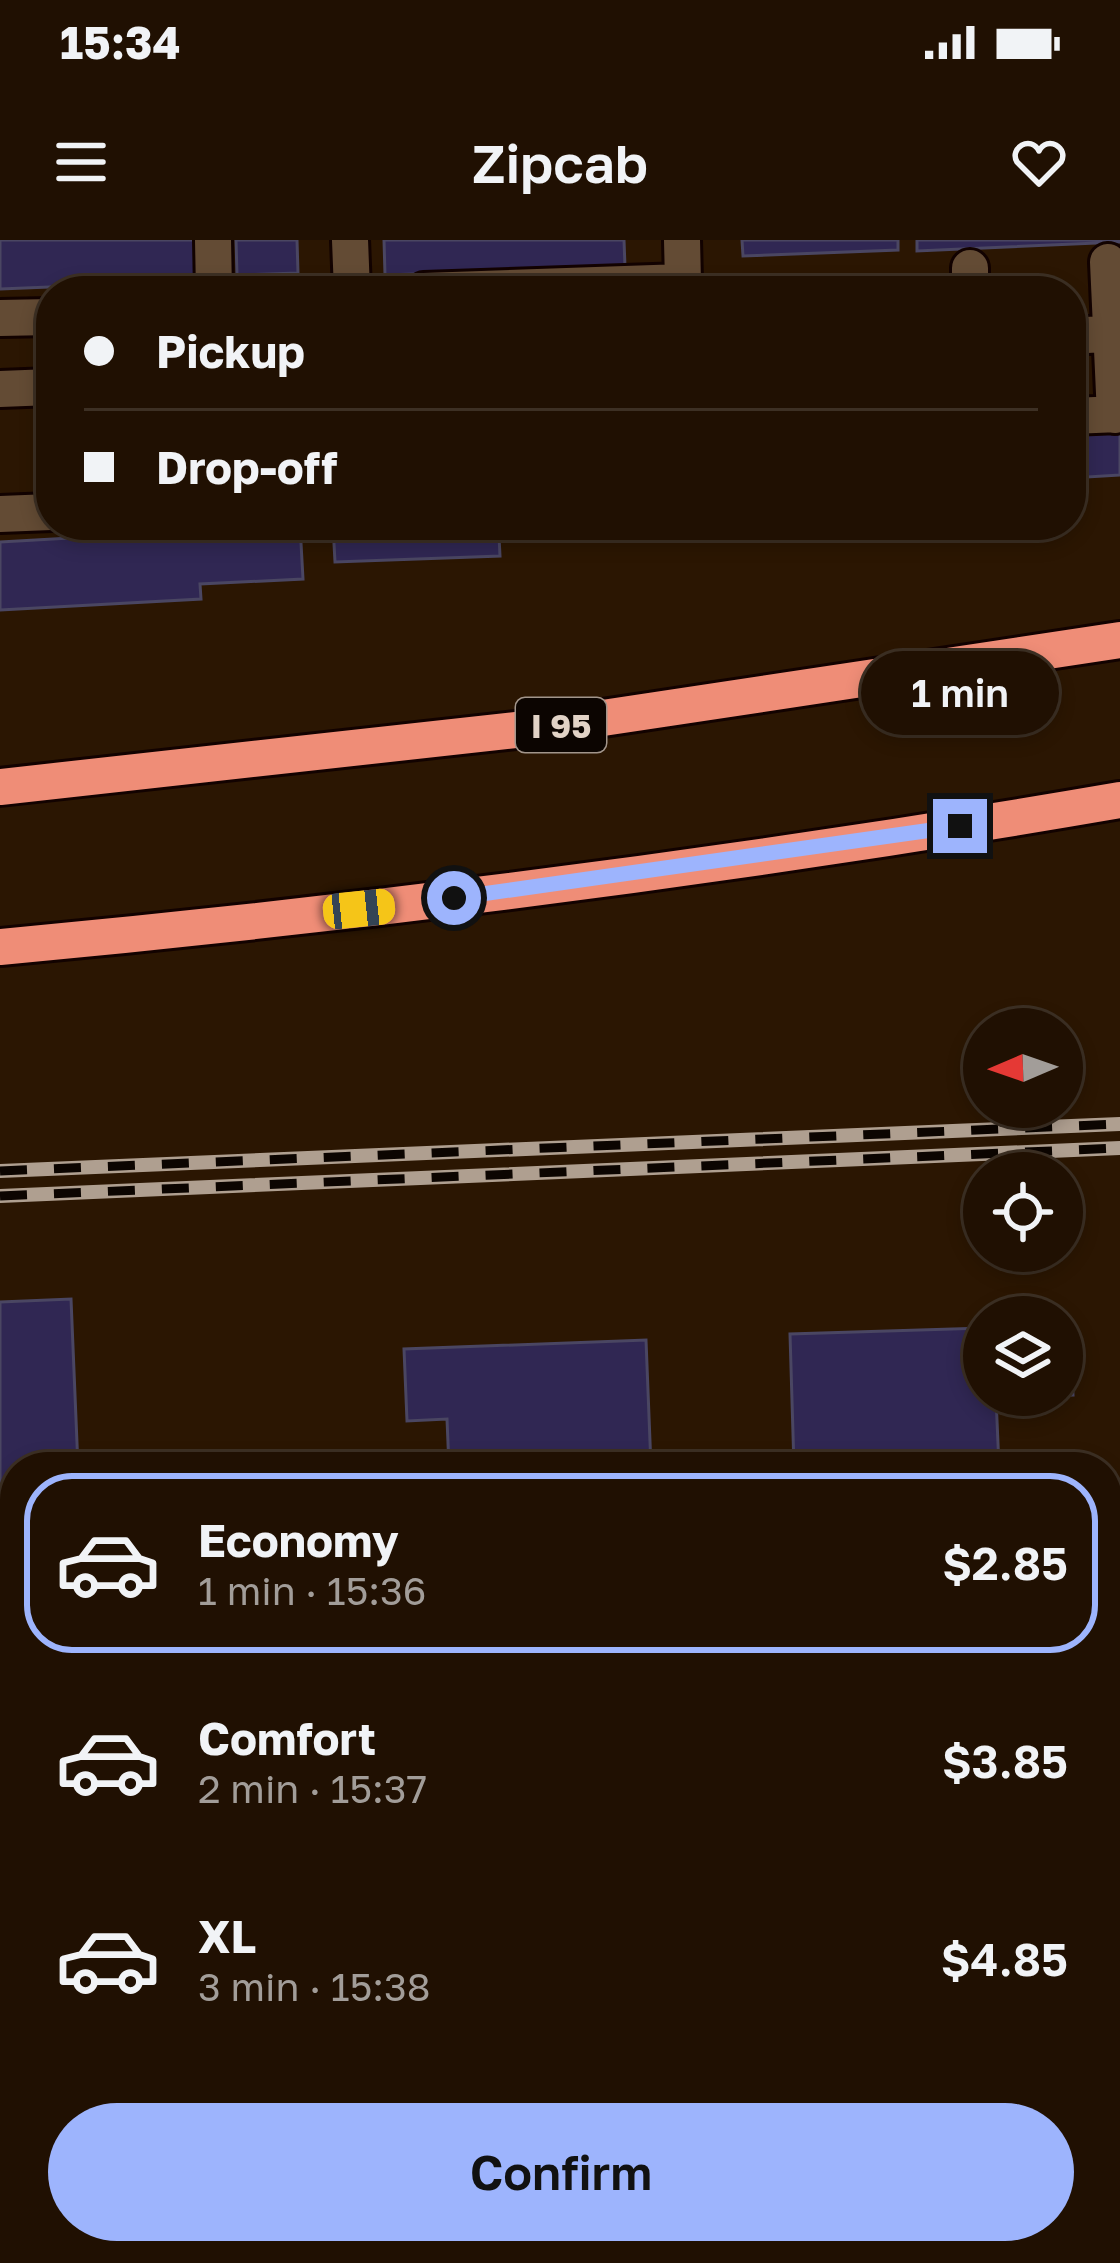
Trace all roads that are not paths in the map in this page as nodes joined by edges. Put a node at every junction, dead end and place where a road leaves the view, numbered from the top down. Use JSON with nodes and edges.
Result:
{"nodes":[{"id":1,"x":213,"y":240,"type":"edge"},
{"id":2,"x":350,"y":240,"type":"edge"},
{"id":3,"x":682,"y":240,"type":"edge"},
{"id":4,"x":1108,"y":262,"type":"dead end"},
{"id":5,"x":214,"y":276,"type":"edge"},
{"id":6,"x":351,"y":276,"type":"edge"},
{"id":7,"x":683,"y":276,"type":"edge"},
{"id":8,"x":36,"y":317,"type":"edge"},
{"id":9,"x":0,"y":318,"type":"edge"},
{"id":10,"x":1116,"y":334,"type":"edge"},
{"id":11,"x":1086,"y":335,"type":"edge"},
{"id":12,"x":36,"y":388,"type":"edge"},
{"id":13,"x":0,"y":389,"type":"edge"},
{"id":14,"x":1117,"y":414,"type":"edge"},
{"id":15,"x":1086,"y":415,"type":"edge"},
{"id":16,"x":36,"y":513,"type":"edge"},
{"id":17,"x":0,"y":514,"type":"edge"},
{"id":18,"x":1120,"y":640,"type":"edge"},
{"id":19,"x":0,"y":788,"type":"edge"},
{"id":20,"x":1120,"y":800,"type":"edge"},
{"id":21,"x":0,"y":947,"type":"edge"}],
"edges":[{"from":1,"to":5,"type":"street"},
{"from":2,"to":6,"type":"street"},
{"from":3,"to":7,"type":"street"},
{"from":4,"to":10,"type":"street"},
{"from":8,"to":9,"type":"street"},
{"from":10,"to":11,"type":"street"},
{"from":10,"to":14,"type":"street"},
{"from":12,"to":13,"type":"street"},
{"from":14,"to":15,"type":"street"},
{"from":16,"to":17,"type":"street"},
{"from":18,"to":19,"type":"highway","number":"I 95"},
{"from":20,"to":21,"type":"highway"}]}
